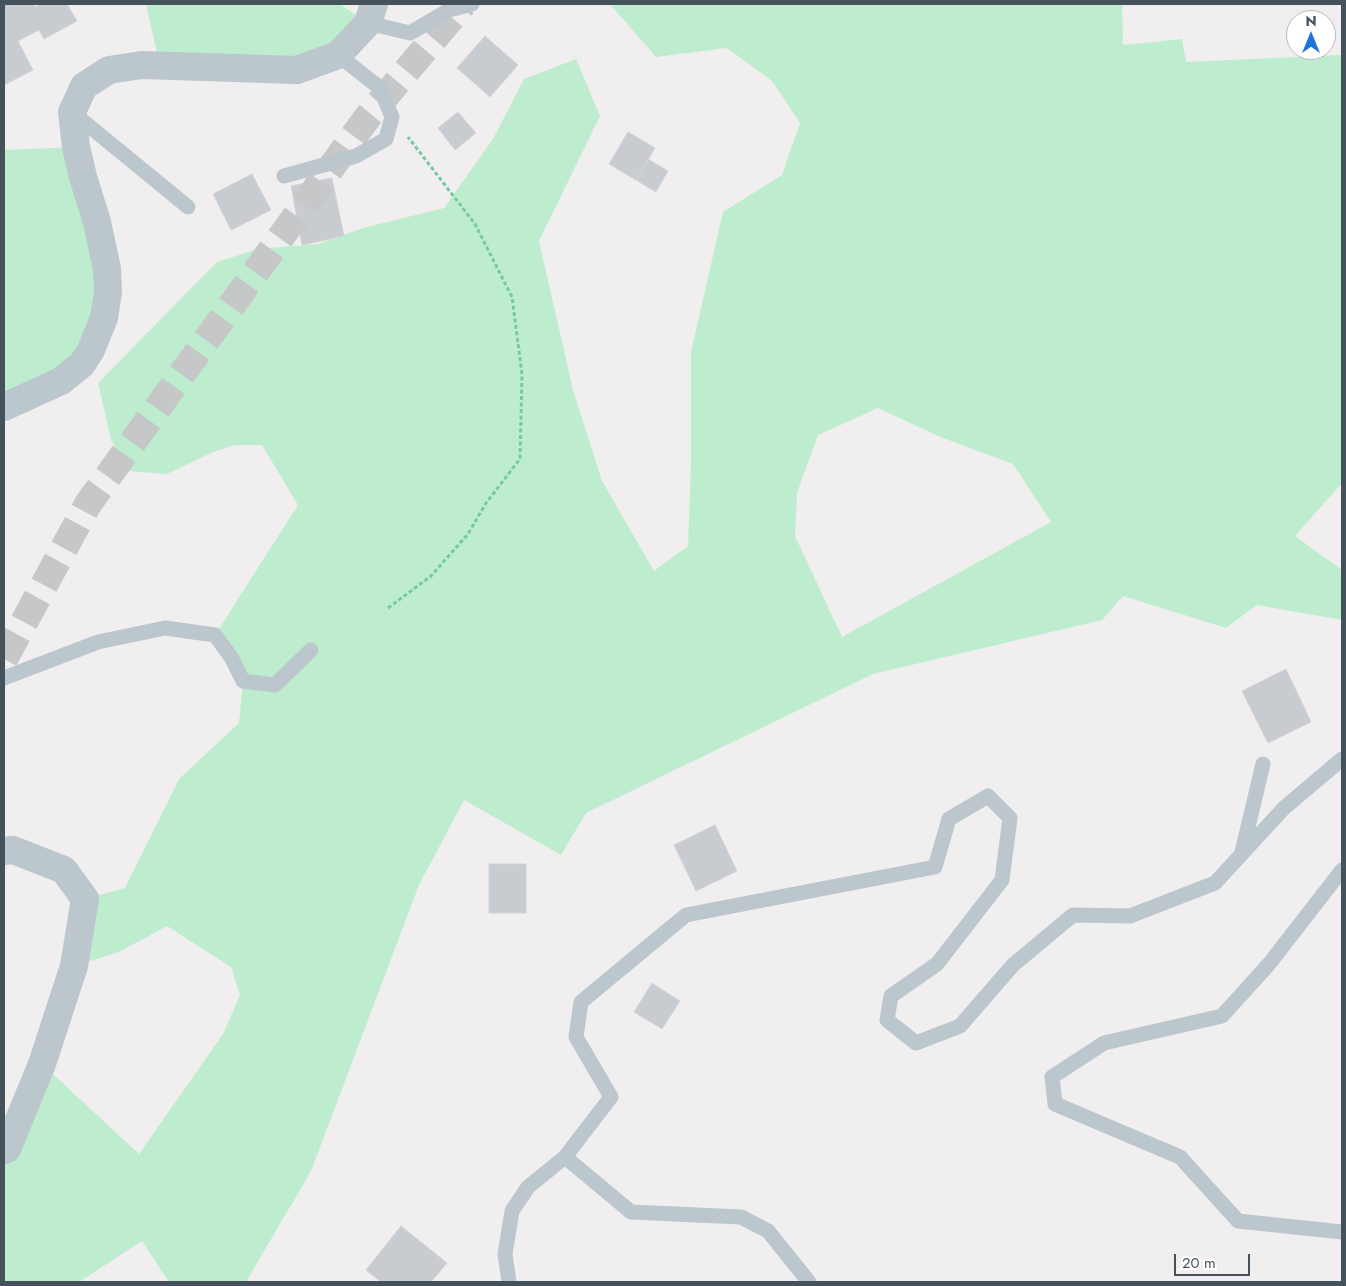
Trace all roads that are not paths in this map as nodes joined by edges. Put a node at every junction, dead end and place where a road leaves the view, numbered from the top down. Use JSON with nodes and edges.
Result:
{"nodes":[{"id":1,"x":472,"y":4,"type":"edge"},
{"id":2,"x":371,"y":13,"type":"edge"},
{"id":3,"x":338,"y":56,"type":"junction"},
{"id":4,"x":72,"y":112,"type":"junction"},
{"id":5,"x":284,"y":176,"type":"dead end"},
{"id":6,"x":188,"y":207,"type":"dead end"},
{"id":7,"x":4,"y":407,"type":"edge"},
{"id":8,"x":311,"y":650,"type":"dead end"},
{"id":9,"x":4,"y":678,"type":"edge"},
{"id":10,"x":1342,"y":759,"type":"edge"},
{"id":11,"x":1263,"y":764,"type":"dead end"},
{"id":12,"x":4,"y":851,"type":"edge"},
{"id":13,"x":1242,"y":854,"type":"junction"},
{"id":14,"x":1342,"y":870,"type":"edge"},
{"id":15,"x":4,"y":1150,"type":"edge"},
{"id":16,"x":565,"y":1157,"type":"junction"},
{"id":17,"x":1342,"y":1232,"type":"edge"},
{"id":18,"x":509,"y":1282,"type":"edge"},
{"id":19,"x":809,"y":1282,"type":"edge"}],
"edges":[{"from":1,"to":2,"type":"lane"},
{"from":2,"to":3,"type":"street"},
{"from":3,"to":4,"type":"street"},
{"from":3,"to":5,"type":"lane"},
{"from":4,"to":6,"type":"lane"},
{"from":4,"to":7,"type":"street"},
{"from":8,"to":9,"type":"lane"},
{"from":10,"to":13,"type":"lane"},
{"from":11,"to":13,"type":"lane"},
{"from":12,"to":15,"type":"street"},
{"from":13,"to":16,"type":"lane"},
{"from":14,"to":17,"type":"lane"},
{"from":16,"to":18,"type":"lane"},
{"from":16,"to":19,"type":"lane"}]}
